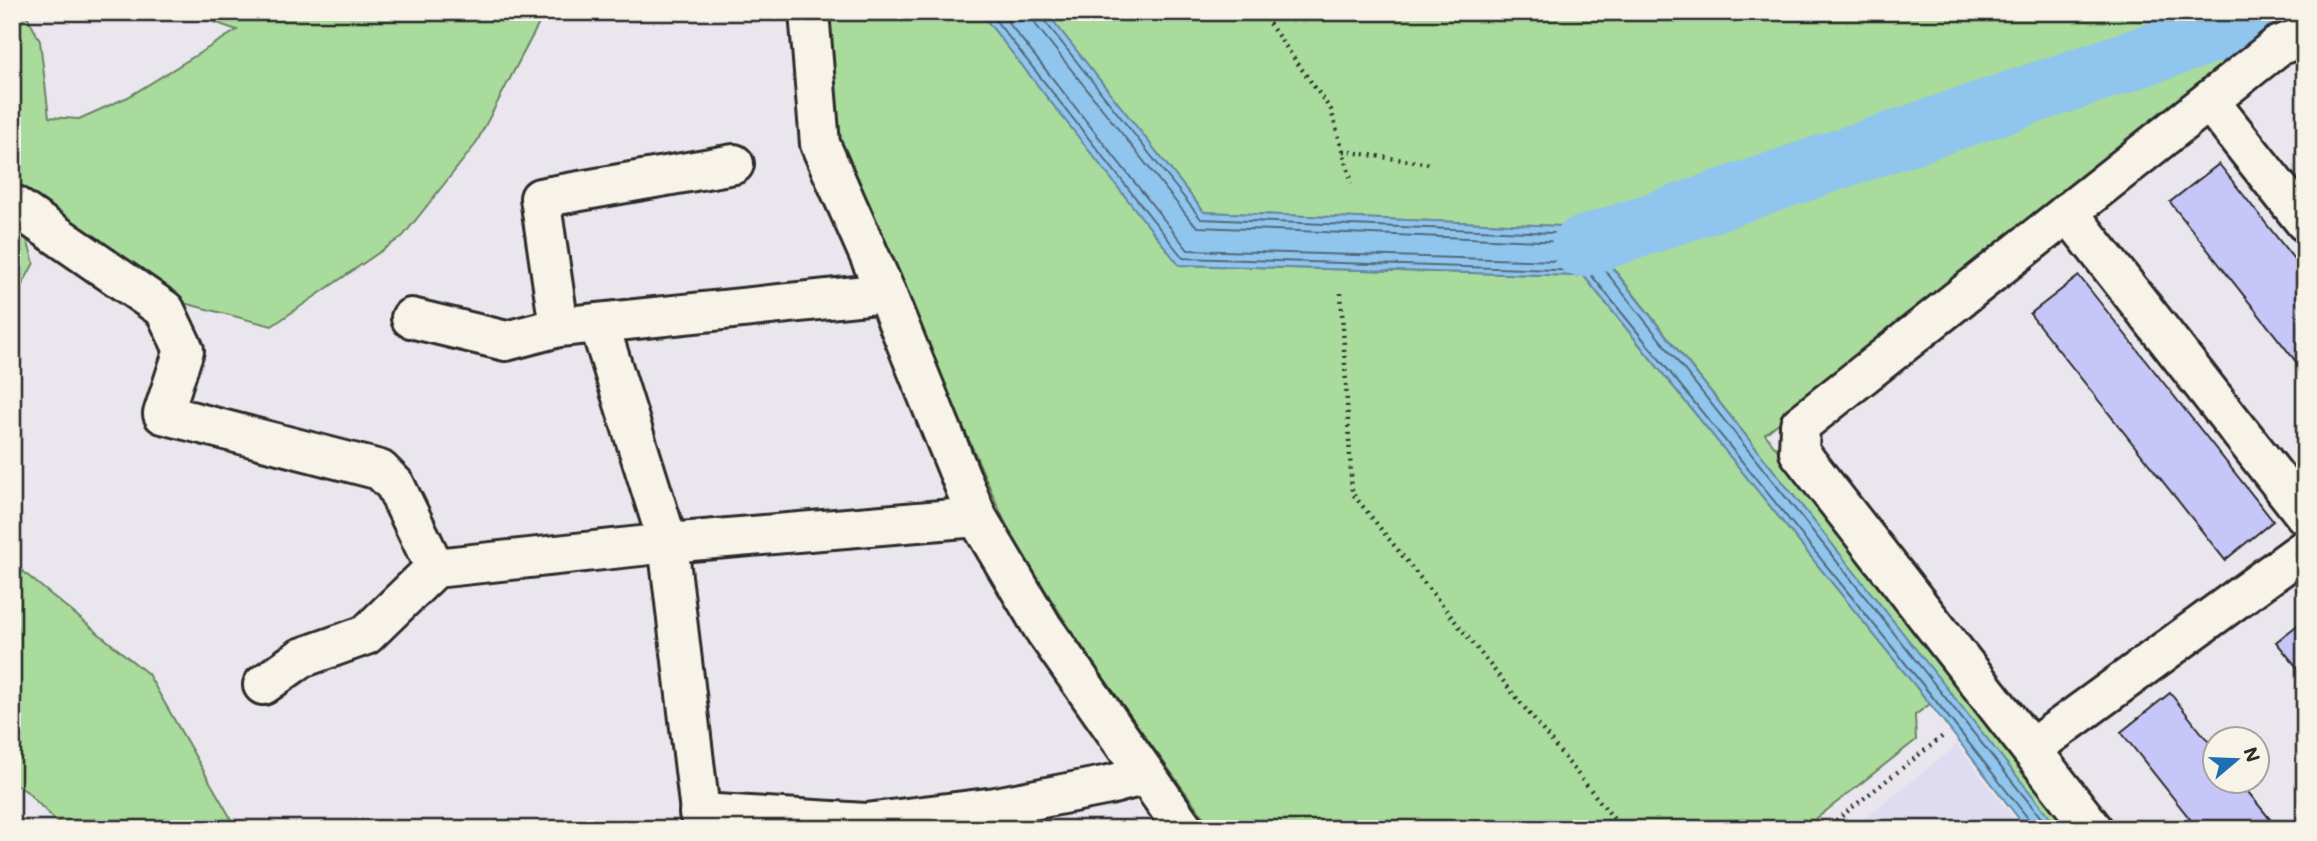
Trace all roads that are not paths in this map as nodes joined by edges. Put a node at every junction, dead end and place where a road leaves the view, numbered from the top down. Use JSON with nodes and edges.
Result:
{"nodes":[{"id":1,"x":809,"y":12,"type":"edge"},
{"id":2,"x":2305,"y":36,"type":"edge"},
{"id":3,"x":2209,"y":101,"type":"junction"},
{"id":4,"x":734,"y":164,"type":"dead end"},
{"id":5,"x":12,"y":204,"type":"edge"},
{"id":6,"x":2068,"y":212,"type":"junction"},
{"id":7,"x":2305,"y":222,"type":"edge"},
{"id":8,"x":886,"y":293,"type":"junction"},
{"id":9,"x":411,"y":318,"type":"dead end"},
{"id":10,"x":599,"y":324,"type":"junction"},
{"id":11,"x":559,"y":327,"type":"junction"},
{"id":12,"x":2305,"y":515,"type":"edge"},
{"id":13,"x":977,"y":517,"type":"junction"},
{"id":14,"x":668,"y":543,"type":"junction"},
{"id":15,"x":2305,"y":549,"type":"edge"},
{"id":16,"x":435,"y":568,"type":"junction"},
{"id":17,"x":263,"y":685,"type":"dead end"},
{"id":18,"x":2031,"y":749,"type":"junction"},
{"id":19,"x":1146,"y":775,"type":"junction"},
{"id":20,"x":701,"y":821,"type":"edge"},
{"id":21,"x":1184,"y":829,"type":"edge"},
{"id":22,"x":2093,"y":829,"type":"edge"}],
"edges":[{"from":1,"to":8,"type":"street"},
{"from":2,"to":3,"type":"street"},
{"from":3,"to":6,"type":"street"},
{"from":3,"to":7,"type":"street"},
{"from":4,"to":11,"type":"street"},
{"from":5,"to":16,"type":"street"},
{"from":6,"to":12,"type":"street"},
{"from":6,"to":18,"type":"street"},
{"from":8,"to":10,"type":"street"},
{"from":8,"to":13,"type":"street"},
{"from":9,"to":11,"type":"street"},
{"from":10,"to":11,"type":"street"},
{"from":10,"to":14,"type":"street"},
{"from":13,"to":14,"type":"street"},
{"from":13,"to":19,"type":"street"},
{"from":14,"to":16,"type":"street"},
{"from":14,"to":20,"type":"street"},
{"from":15,"to":18,"type":"street"},
{"from":16,"to":17,"type":"street"},
{"from":18,"to":22,"type":"street"},
{"from":19,"to":20,"type":"street"},
{"from":19,"to":21,"type":"street"}]}
